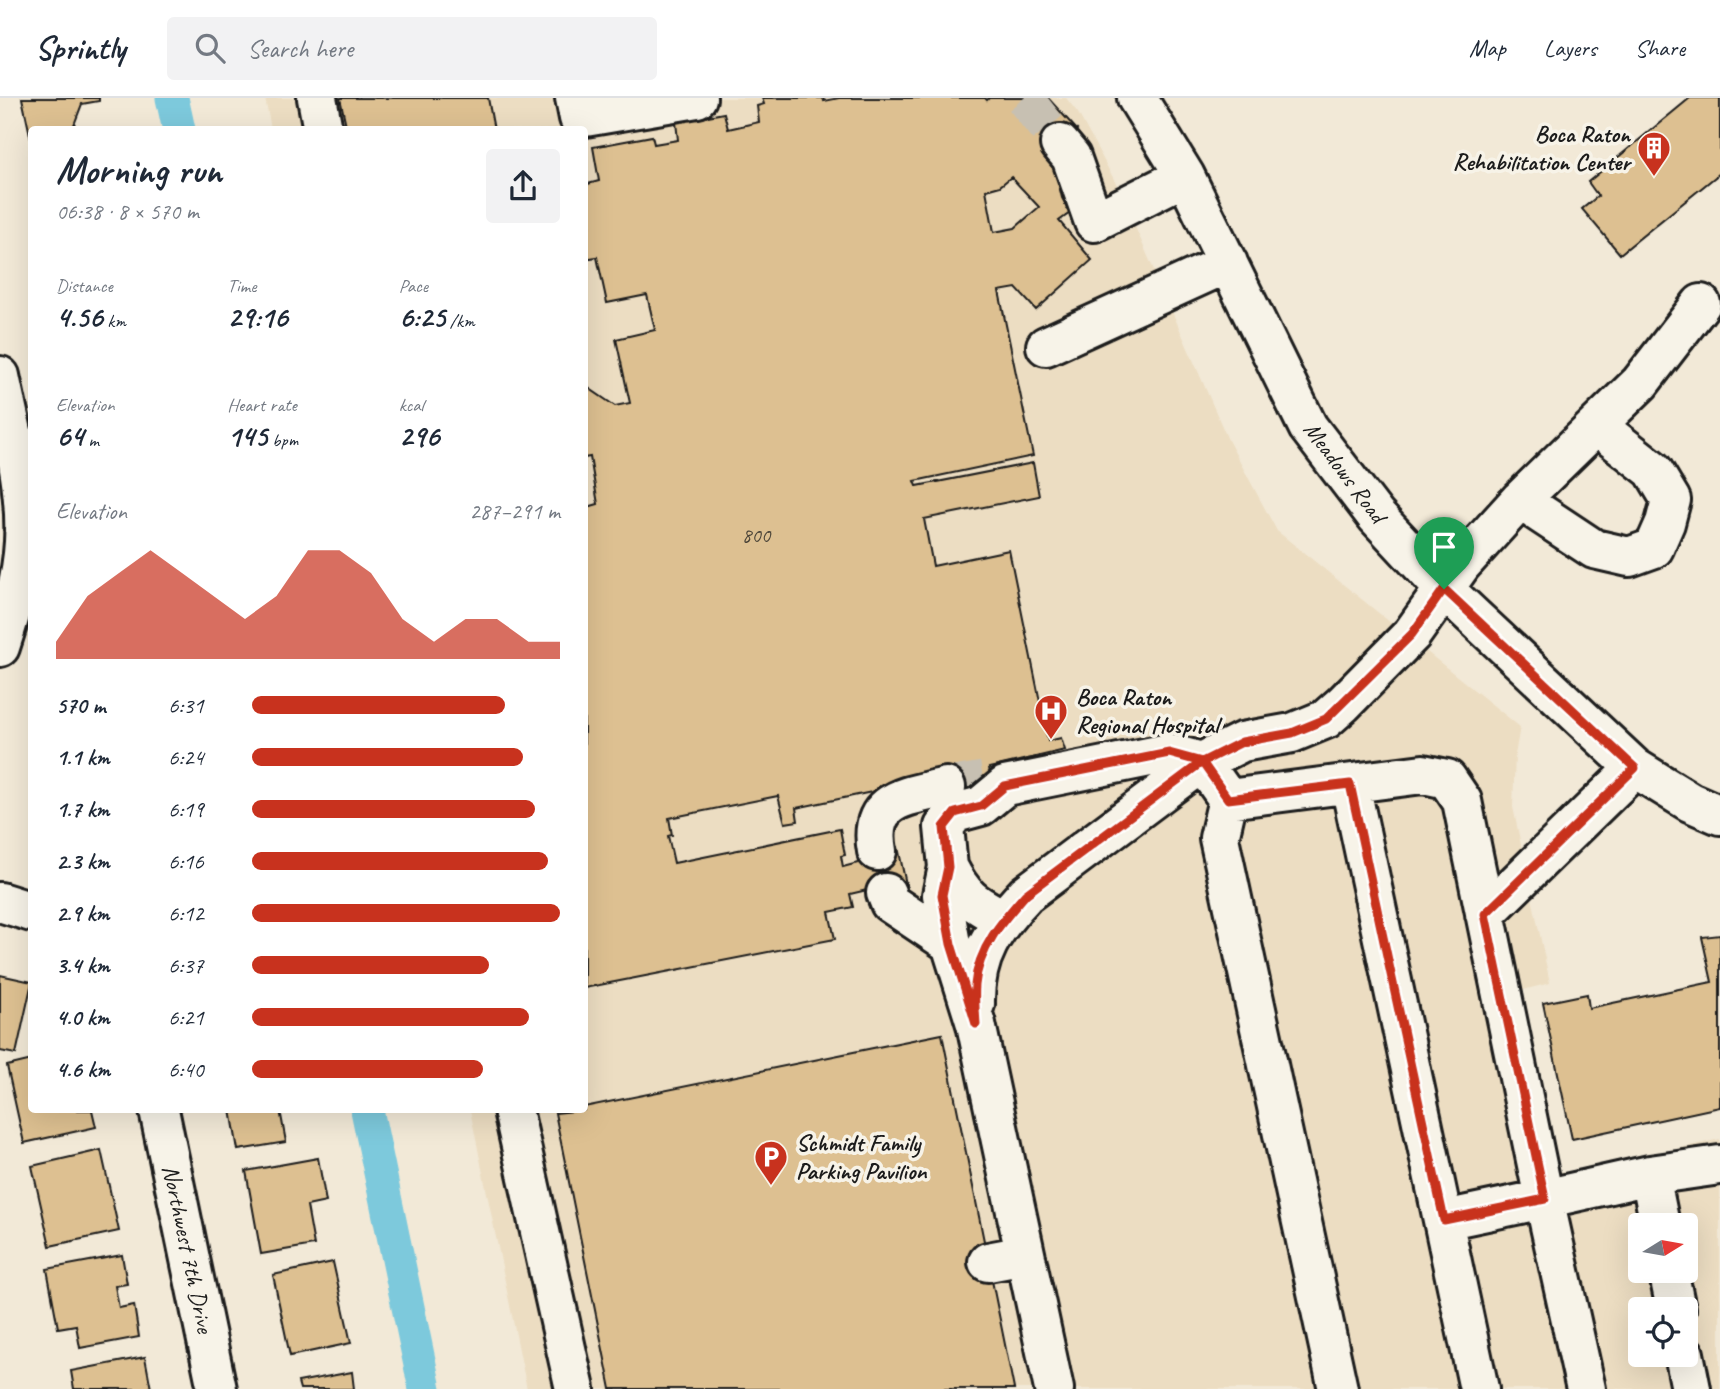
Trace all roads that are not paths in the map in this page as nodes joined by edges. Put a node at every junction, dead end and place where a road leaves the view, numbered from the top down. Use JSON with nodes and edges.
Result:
{"nodes":[{"id":1,"x":317,"y":98,"type":"edge"},
{"id":2,"x":575,"y":98,"type":"edge"},
{"id":3,"x":697,"y":98,"type":"edge"},
{"id":4,"x":1137,"y":98,"type":"edge"},
{"id":5,"x":322,"y":126,"type":"edge"},
{"id":6,"x":1060,"y":144,"type":"tunnel mouth"},
{"id":7,"x":1185,"y":176,"type":"junction"},
{"id":8,"x":1228,"y":263,"type":"junction"},
{"id":9,"x":1701,"y":304,"type":"dead end"},
{"id":10,"x":1046,"y":345,"type":"dead end"},
{"id":11,"x":0,"y":376,"type":"edge"},
{"id":12,"x":1597,"y":426,"type":"junction"},
{"id":13,"x":1520,"y":500,"type":"junction"},
{"id":14,"x":1444,"y":589,"type":"junction"},
{"id":15,"x":0,"y":647,"type":"edge"},
{"id":16,"x":1202,"y":762,"type":"junction"},
{"id":17,"x":1635,"y":768,"type":"junction"},
{"id":18,"x":1350,"y":784,"type":"junction"},
{"id":19,"x":946,"y":787,"type":"tunnel mouth"},
{"id":20,"x":1228,"y":799,"type":"junction"},
{"id":21,"x":1720,"y":815,"type":"edge"},
{"id":22,"x":877,"y":851,"type":"dead end"},
{"id":23,"x":948,"y":867,"type":"junction"},
{"id":24,"x":886,"y":893,"type":"dead end"},
{"id":25,"x":0,"y":902,"type":"edge"},
{"id":26,"x":28,"y":911,"type":"edge"},
{"id":27,"x":1485,"y":914,"type":"junction"},
{"id":28,"x":1003,"y":919,"type":"junction"},
{"id":29,"x":951,"y":944,"type":"junction"},
{"id":30,"x":976,"y":1024,"type":"junction"},
{"id":31,"x":160,"y":1113,"type":"edge"},
{"id":32,"x":514,"y":1113,"type":"edge"},
{"id":33,"x":1720,"y":1165,"type":"edge"},
{"id":34,"x":1650,"y":1175,"type":"junction"},
{"id":35,"x":1545,"y":1199,"type":"junction"},
{"id":36,"x":1658,"y":1213,"type":"edge"},
{"id":37,"x":1444,"y":1220,"type":"junction"},
{"id":38,"x":1026,"y":1255,"type":"junction"},
{"id":39,"x":988,"y":1262,"type":"dead end"},
{"id":40,"x":1687,"y":1367,"type":"edge"},
{"id":41,"x":218,"y":1389,"type":"edge"},
{"id":42,"x":575,"y":1389,"type":"edge"},
{"id":43,"x":1054,"y":1389,"type":"edge"},
{"id":44,"x":1338,"y":1389,"type":"edge"},
{"id":45,"x":1479,"y":1389,"type":"edge"},
{"id":46,"x":1586,"y":1389,"type":"edge"},
{"id":47,"x":1691,"y":1389,"type":"edge"}],
"edges":[{"from":1,"to":5,"type":"street"},
{"from":2,"to":3,"type":"street"},
{"from":4,"to":7,"type":"street","name":"Meadows Road"},
{"from":6,"to":7,"type":"street"},
{"from":7,"to":8,"type":"street","name":"Meadows Road"},
{"from":8,"to":10,"type":"street"},
{"from":8,"to":14,"type":"street","name":"Meadows Road"},
{"from":9,"to":12,"type":"street"},
{"from":11,"to":15,"type":"street"},
{"from":12,"to":13,"type":"street"},
{"from":12,"to":13,"type":"street"},
{"from":13,"to":14,"type":"street"},
{"from":14,"to":16,"type":"street"},
{"from":14,"to":17,"type":"street","name":"Meadows Road"},
{"from":16,"to":20,"type":"street"},
{"from":16,"to":23,"type":"street"},
{"from":16,"to":28,"type":"street"},
{"from":17,"to":21,"type":"street","name":"Meadows Road"},
{"from":17,"to":27,"type":"street"},
{"from":18,"to":20,"type":"street"},
{"from":18,"to":27,"type":"street"},
{"from":18,"to":37,"type":"street"},
{"from":19,"to":22,"type":"street"},
{"from":20,"to":44,"type":"street"},
{"from":23,"to":28,"type":"street"},
{"from":23,"to":29,"type":"street"},
{"from":24,"to":29,"type":"street"},
{"from":25,"to":26,"type":"street"},
{"from":27,"to":35,"type":"street"},
{"from":28,"to":30,"type":"street"},
{"from":29,"to":30,"type":"street"},
{"from":30,"to":38,"type":"street"},
{"from":31,"to":41,"type":"street","name":"Northwest 7th Drive"},
{"from":32,"to":42,"type":"street"},
{"from":33,"to":34,"type":"street"},
{"from":34,"to":35,"type":"street"},
{"from":34,"to":36,"type":"street"},
{"from":35,"to":37,"type":"street"},
{"from":35,"to":46,"type":"street"},
{"from":37,"to":45,"type":"street"},
{"from":38,"to":39,"type":"street"},
{"from":38,"to":43,"type":"street"},
{"from":40,"to":47,"type":"street"}]}
